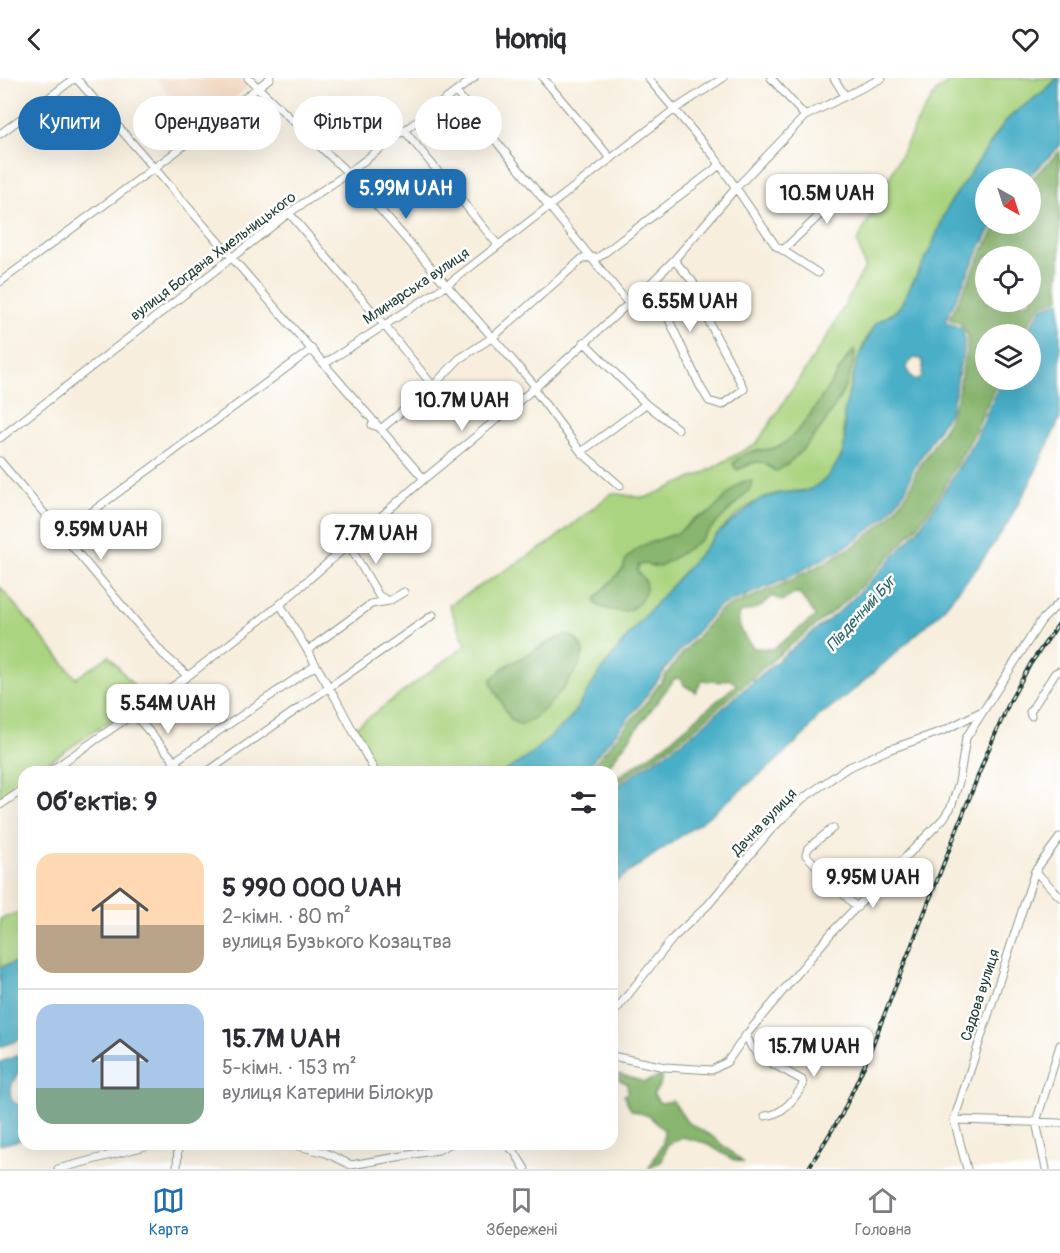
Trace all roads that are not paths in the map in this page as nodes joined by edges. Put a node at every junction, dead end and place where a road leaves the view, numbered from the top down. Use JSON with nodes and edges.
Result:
{"nodes":[{"id":1,"x":75,"y":78,"type":"edge"},
{"id":2,"x":248,"y":78,"type":"edge"},
{"id":3,"x":270,"y":78,"type":"edge"},
{"id":4,"x":474,"y":78,"type":"edge"},
{"id":5,"x":543,"y":78,"type":"edge"},
{"id":6,"x":648,"y":78,"type":"edge"},
{"id":7,"x":723,"y":78,"type":"edge"},
{"id":8,"x":771,"y":78,"type":"edge"},
{"id":9,"x":834,"y":78,"type":"edge"},
{"id":10,"x":882,"y":78,"type":"edge"},
{"id":11,"x":257,"y":88,"type":"junction"},
{"id":12,"x":456,"y":92,"type":"junction"},
{"id":13,"x":845,"y":96,"type":"junction"},
{"id":14,"x":675,"y":109,"type":"junction"},
{"id":15,"x":805,"y":116,"type":"junction"},
{"id":16,"x":404,"y":130,"type":"junction"},
{"id":17,"x":0,"y":134,"type":"edge"},
{"id":18,"x":611,"y":159,"type":"junction"},
{"id":19,"x":720,"y":165,"type":"junction"},
{"id":20,"x":155,"y":167,"type":"junction"},
{"id":21,"x":348,"y":173,"type":"junction"},
{"id":22,"x":860,"y":185,"type":"dead end"},
{"id":23,"x":736,"y":188,"type":"junction"},
{"id":24,"x":549,"y":206,"type":"junction"},
{"id":25,"x":289,"y":213,"type":"junction"},
{"id":26,"x":498,"y":245,"type":"junction"},
{"id":27,"x":783,"y":250,"type":"junction"},
{"id":28,"x":232,"y":257,"type":"junction"},
{"id":29,"x":591,"y":257,"type":"junction"},
{"id":30,"x":674,"y":260,"type":"junction"},
{"id":31,"x":818,"y":273,"type":"dead end"},
{"id":32,"x":0,"y":282,"type":"edge"},
{"id":33,"x":447,"y":285,"type":"junction"},
{"id":34,"x":647,"y":287,"type":"junction"},
{"id":35,"x":628,"y":303,"type":"junction"},
{"id":36,"x":384,"y":325,"type":"junction"},
{"id":37,"x":493,"y":336,"type":"junction"},
{"id":38,"x":584,"y":342,"type":"junction"},
{"id":39,"x":312,"y":349,"type":"junction"},
{"id":40,"x":324,"y":364,"type":"junction"},
{"id":41,"x":433,"y":386,"type":"junction"},
{"id":42,"x":535,"y":387,"type":"junction"},
{"id":43,"x":646,"y":404,"type":"junction"},
{"id":44,"x":372,"y":425,"type":"dead end"},
{"id":45,"x":382,"y":428,"type":"junction"},
{"id":46,"x":678,"y":429,"type":"dead end"},
{"id":47,"x":0,"y":438,"type":"edge"},
{"id":48,"x":581,"y":452,"type":"junction"},
{"id":49,"x":0,"y":461,"type":"edge"},
{"id":50,"x":424,"y":479,"type":"junction"},
{"id":51,"x":620,"y":486,"type":"dead end"},
{"id":52,"x":62,"y":534,"type":"junction"},
{"id":53,"x":349,"y":545,"type":"junction"},
{"id":54,"x":404,"y":592,"type":"dead end"},
{"id":55,"x":389,"y":600,"type":"junction"},
{"id":56,"x":1060,"y":602,"type":"edge"},
{"id":57,"x":279,"y":604,"type":"junction"},
{"id":58,"x":432,"y":615,"type":"dead end"},
{"id":59,"x":308,"y":650,"type":"junction"},
{"id":60,"x":316,"y":665,"type":"junction"},
{"id":61,"x":1060,"y":671,"type":"edge"},
{"id":62,"x":188,"y":676,"type":"junction"},
{"id":63,"x":329,"y":688,"type":"junction"},
{"id":64,"x":982,"y":711,"type":"junction"},
{"id":65,"x":134,"y":714,"type":"junction"},
{"id":66,"x":1031,"y":716,"type":"dead end"},
{"id":67,"x":173,"y":762,"type":"junction"},
{"id":68,"x":58,"y":766,"type":"edge"},
{"id":69,"x":177,"y":766,"type":"edge"},
{"id":70,"x":216,"y":766,"type":"edge"},
{"id":71,"x":372,"y":766,"type":"edge"},
{"id":72,"x":18,"y":793,"type":"edge"},
{"id":73,"x":0,"y":806,"type":"edge"},
{"id":74,"x":834,"y":828,"type":"dead end"},
{"id":75,"x":1060,"y":837,"type":"edge"},
{"id":76,"x":1035,"y":871,"type":"junction"},
{"id":77,"x":1060,"y":897,"type":"edge"},
{"id":78,"x":857,"y":908,"type":"junction"},
{"id":79,"x":618,"y":1008,"type":"edge"},
{"id":80,"x":746,"y":1035,"type":"junction"},
{"id":81,"x":1060,"y":1045,"type":"edge"},
{"id":82,"x":618,"y":1057,"type":"edge"},
{"id":83,"x":765,"y":1116,"type":"dead end"},
{"id":84,"x":954,"y":1120,"type":"junction"},
{"id":85,"x":1036,"y":1122,"type":"junction"},
{"id":86,"x":1060,"y":1123,"type":"edge"},
{"id":87,"x":130,"y":1150,"type":"edge"},
{"id":88,"x":178,"y":1150,"type":"edge"},
{"id":89,"x":314,"y":1150,"type":"edge"},
{"id":90,"x":438,"y":1150,"type":"edge"},
{"id":91,"x":513,"y":1150,"type":"edge"},
{"id":92,"x":58,"y":1169,"type":"edge"},
{"id":93,"x":177,"y":1169,"type":"edge"},
{"id":94,"x":525,"y":1169,"type":"edge"},
{"id":95,"x":967,"y":1169,"type":"edge"},
{"id":96,"x":1046,"y":1169,"type":"edge"}],
"edges":[{"from":1,"to":17,"type":"street"},
{"from":1,"to":20,"type":"street"},
{"from":2,"to":11,"type":"street"},
{"from":3,"to":11,"type":"street"},
{"from":4,"to":12,"type":"street","name":"вулиця Богдана Хмельницького"},
{"from":5,"to":18,"type":"street"},
{"from":6,"to":14,"type":"street"},
{"from":7,"to":14,"type":"street","name":"Млинарська вулиця"},
{"from":8,"to":15,"type":"street"},
{"from":9,"to":13,"type":"street"},
{"from":10,"to":13,"type":"street"},
{"from":11,"to":20,"type":"street"},
{"from":11,"to":21,"type":"street"},
{"from":12,"to":16,"type":"street","name":"вулиця Богдана Хмельницького"},
{"from":12,"to":24,"type":"street"},
{"from":13,"to":15,"type":"street"},
{"from":14,"to":18,"type":"street","name":"Млинарська вулиця"},
{"from":14,"to":19,"type":"street"},
{"from":15,"to":23,"type":"street"},
{"from":16,"to":21,"type":"street","name":"вулиця Богдана Хмельницького"},
{"from":16,"to":26,"type":"street"},
{"from":18,"to":24,"type":"street","name":"Млинарська вулиця"},
{"from":19,"to":23,"type":"street"},
{"from":19,"to":29,"type":"street"},
{"from":20,"to":28,"type":"street"},
{"from":20,"to":32,"type":"street"},
{"from":21,"to":25,"type":"street","name":"вулиця Богдана Хмельницького"},
{"from":21,"to":33,"type":"street"},
{"from":22,"to":27,"type":"street"},
{"from":23,"to":27,"type":"street"},
{"from":23,"to":30,"type":"street"},
{"from":24,"to":26,"type":"street","name":"Млинарська вулиця"},
{"from":24,"to":29,"type":"street"},
{"from":25,"to":28,"type":"street","name":"вулиця Богдана Хмельницького"},
{"from":25,"to":36,"type":"street"},
{"from":26,"to":33,"type":"street","name":"Млинарська вулиця"},
{"from":27,"to":31,"type":"street"},
{"from":28,"to":39,"type":"street"},
{"from":28,"to":47,"type":"street","name":"вулиця Богдана Хмельницького"},
{"from":29,"to":35,"type":"street"},
{"from":29,"to":37,"type":"street"},
{"from":30,"to":34,"type":"street"},
{"from":30,"to":34,"type":"street"},
{"from":33,"to":36,"type":"street","name":"Млинарська вулиця"},
{"from":33,"to":37,"type":"street"},
{"from":34,"to":35,"type":"street"},
{"from":35,"to":38,"type":"street"},
{"from":36,"to":40,"type":"street","name":"Млинарська вулиця"},
{"from":36,"to":41,"type":"street"},
{"from":37,"to":41,"type":"street"},
{"from":37,"to":42,"type":"street"},
{"from":38,"to":42,"type":"street"},
{"from":38,"to":43,"type":"street"},
{"from":39,"to":40,"type":"street"},
{"from":39,"to":52,"type":"street"},
{"from":40,"to":45,"type":"street"},
{"from":41,"to":45,"type":"street"},
{"from":42,"to":48,"type":"street"},
{"from":42,"to":50,"type":"street"},
{"from":43,"to":46,"type":"street"},
{"from":43,"to":48,"type":"street"},
{"from":44,"to":45,"type":"street"},
{"from":45,"to":50,"type":"street"},
{"from":48,"to":51,"type":"street"},
{"from":49,"to":52,"type":"street"},
{"from":50,"to":53,"type":"street"},
{"from":52,"to":62,"type":"street"},
{"from":53,"to":55,"type":"street"},
{"from":53,"to":57,"type":"street"},
{"from":54,"to":55,"type":"street"},
{"from":55,"to":59,"type":"street"},
{"from":56,"to":64,"type":"street"},
{"from":57,"to":59,"type":"street"},
{"from":57,"to":62,"type":"street"},
{"from":58,"to":63,"type":"street"},
{"from":59,"to":60,"type":"street"},
{"from":60,"to":63,"type":"street"},
{"from":60,"to":67,"type":"street"},
{"from":61,"to":66,"type":"street"},
{"from":62,"to":65,"type":"street"},
{"from":63,"to":70,"type":"street"},
{"from":63,"to":71,"type":"street"},
{"from":64,"to":78,"type":"street"},
{"from":64,"to":79,"type":"street","name":"Дачна вулиця"},
{"from":65,"to":67,"type":"street"},
{"from":65,"to":68,"type":"street"},
{"from":67,"to":69,"type":"street"},
{"from":72,"to":73,"type":"street"},
{"from":74,"to":78,"type":"street"},
{"from":75,"to":76,"type":"street","name":"Садова вулиця"},
{"from":76,"to":77,"type":"street"},
{"from":76,"to":84,"type":"street","name":"Садова вулиця"},
{"from":78,"to":80,"type":"street"},
{"from":80,"to":82,"type":"street"},
{"from":80,"to":83,"type":"street"},
{"from":81,"to":85,"type":"street"},
{"from":84,"to":85,"type":"street"},
{"from":84,"to":95,"type":"street"},
{"from":85,"to":86,"type":"street"},
{"from":85,"to":96,"type":"street"},
{"from":87,"to":92,"type":"street"},
{"from":88,"to":93,"type":"street"},
{"from":89,"to":90,"type":"street"},
{"from":91,"to":94,"type":"street"}]}
